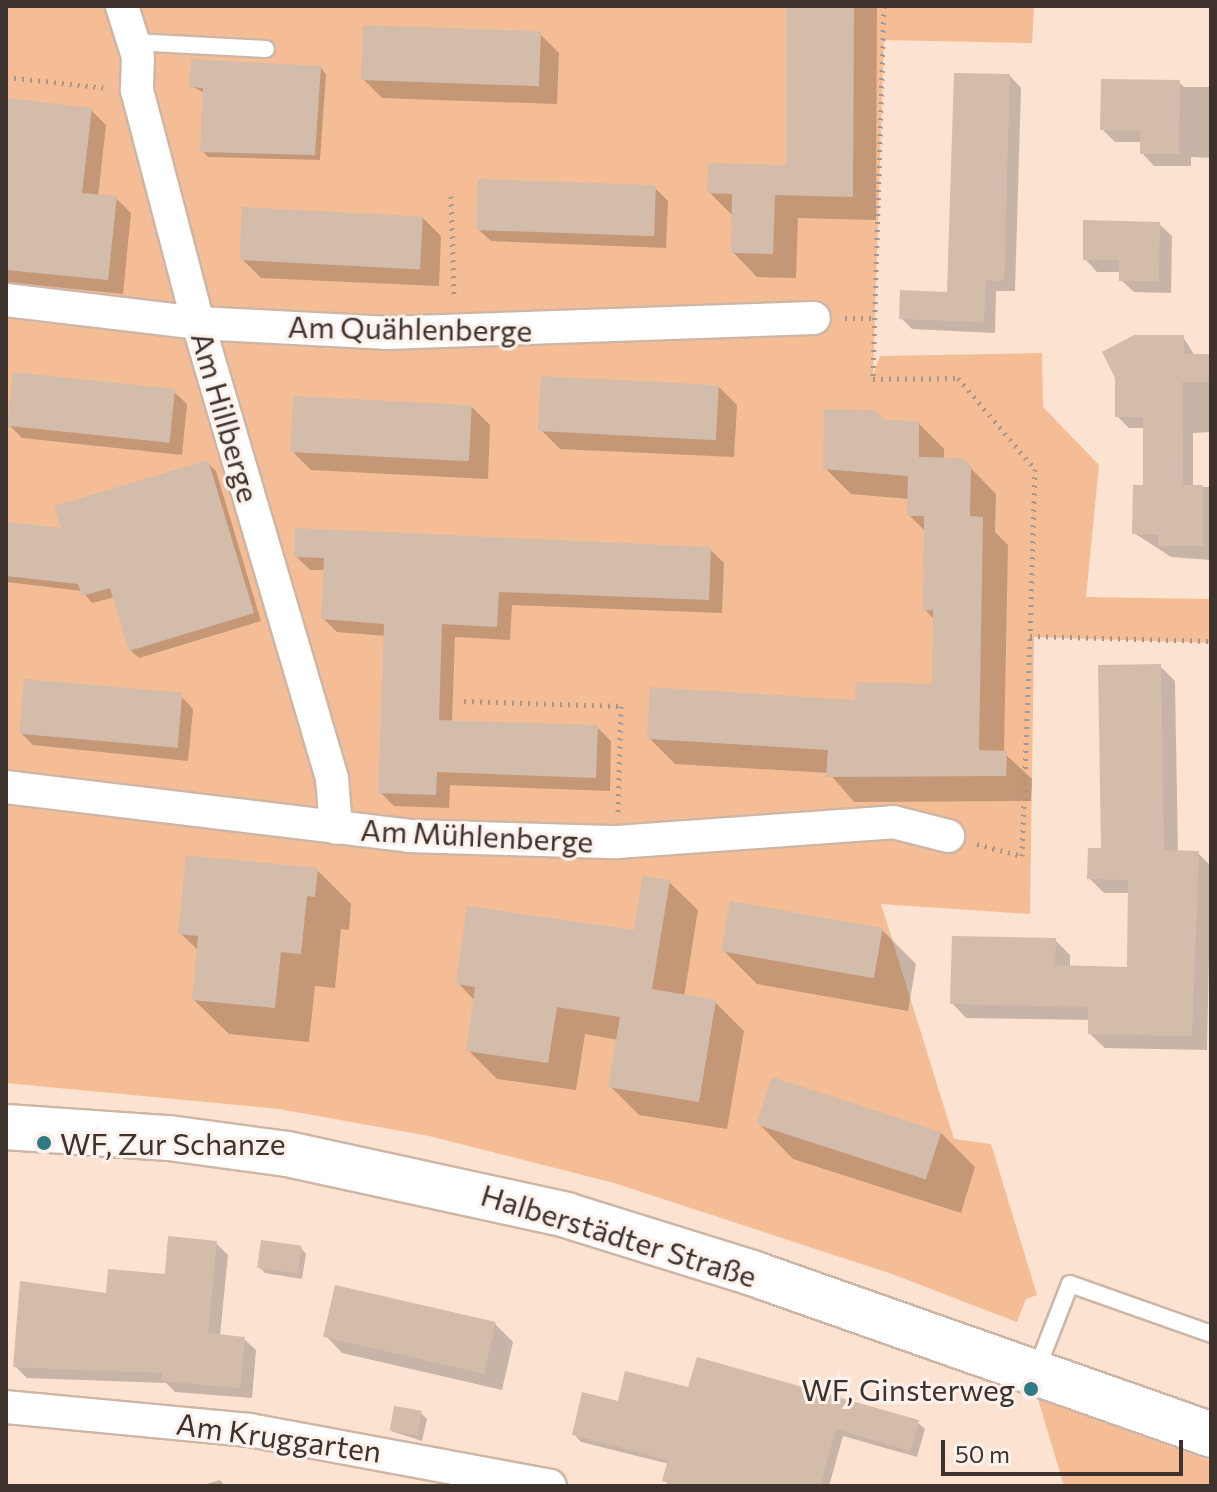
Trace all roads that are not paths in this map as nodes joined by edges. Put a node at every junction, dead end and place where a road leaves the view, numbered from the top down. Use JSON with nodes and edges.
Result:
{"nodes":[{"id":1,"x":122,"y":6,"type":"edge"},
{"id":2,"x":133,"y":42,"type":"junction"},
{"id":3,"x":266,"y":49,"type":"dead end"},
{"id":4,"x":6,"y":300,"type":"edge"},
{"id":5,"x":814,"y":318,"type":"dead end"},
{"id":6,"x":198,"y":323,"type":"junction"},
{"id":7,"x":6,"y":787,"type":"edge"},
{"id":8,"x":336,"y":828,"type":"junction"},
{"id":9,"x":948,"y":836,"type":"road end"},
{"id":10,"x":6,"y":1127,"type":"edge"},
{"id":11,"x":1211,"y":1334,"type":"edge"},
{"id":12,"x":1034,"y":1375,"type":"junction"},
{"id":13,"x":6,"y":1407,"type":"edge"},
{"id":14,"x":1211,"y":1435,"type":"edge"},
{"id":15,"x":550,"y":1486,"type":"edge"}],
"edges":[{"from":1,"to":2,"type":"street","name":"Am Hillberge"},
{"from":2,"to":3,"type":"lane"},
{"from":2,"to":6,"type":"street","name":"Am Hillberge"},
{"from":4,"to":6,"type":"street","name":"Am Quählenberge"},
{"from":5,"to":6,"type":"street","name":"Am Quählenberge"},
{"from":6,"to":8,"type":"street","name":"Am Hillberge"},
{"from":7,"to":8,"type":"street","name":"Am Mühlenberge"},
{"from":8,"to":9,"type":"street","name":"Am Mühlenberge"},
{"from":10,"to":12,"type":"main road","name":"Halberstädter Straße"},
{"from":11,"to":12,"type":"lane"},
{"from":12,"to":14,"type":"main road","name":"Halberstädter Straße"},
{"from":13,"to":15,"type":"street","name":"Am Kruggarten"}]}
